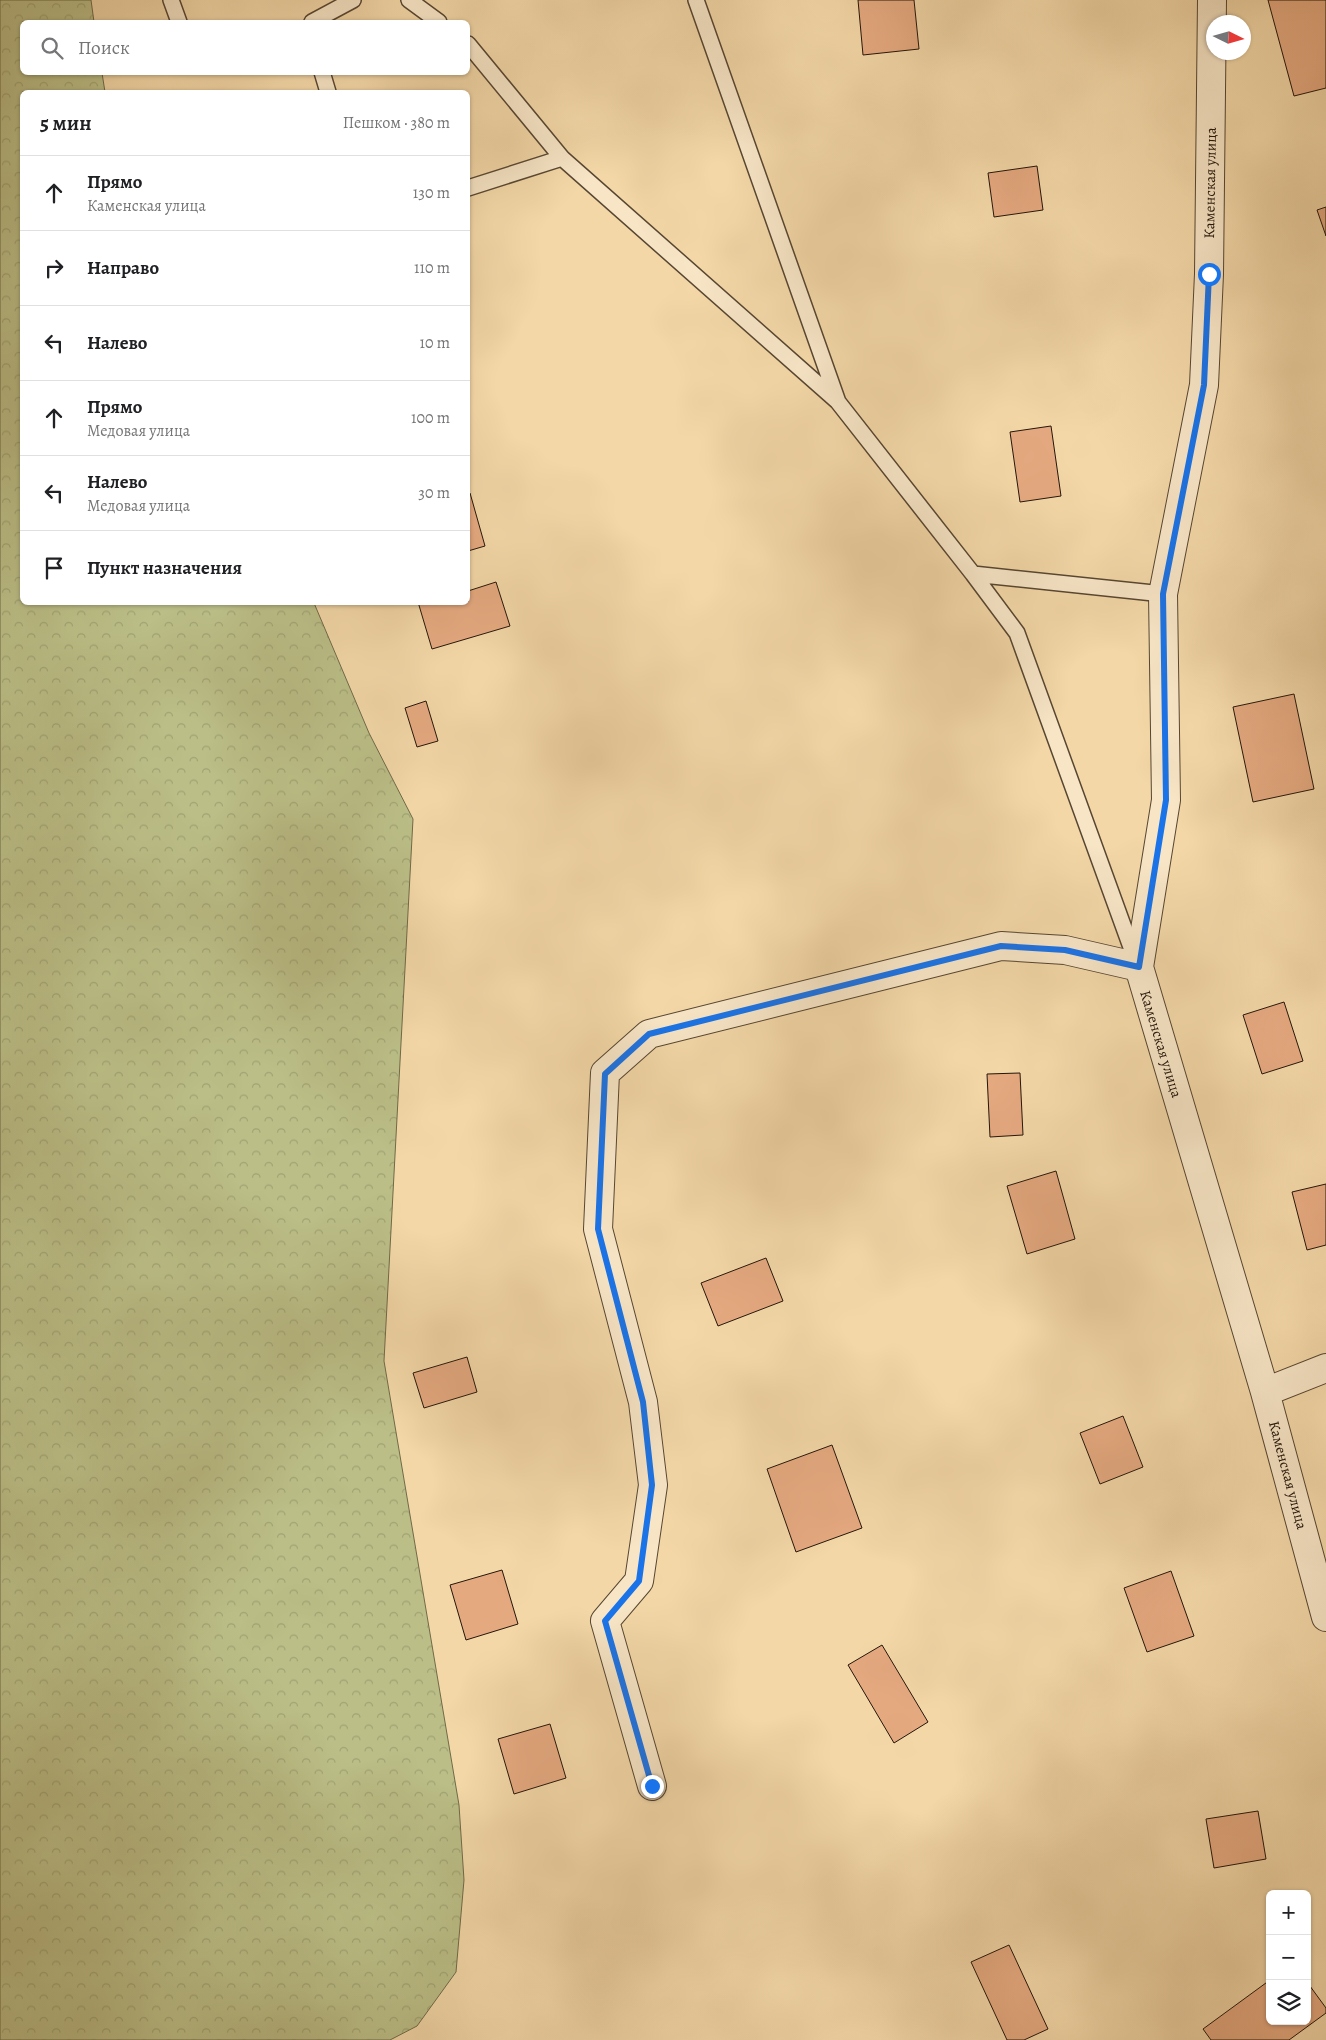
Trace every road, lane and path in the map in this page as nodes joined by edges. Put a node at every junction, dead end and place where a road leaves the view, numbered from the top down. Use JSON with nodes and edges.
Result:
{"nodes":[{"id":1,"x":171,"y":0,"type":"edge"},
{"id":2,"x":353,"y":0,"type":"edge"},
{"id":3,"x":409,"y":0,"type":"edge"},
{"id":4,"x":696,"y":0,"type":"edge"},
{"id":5,"x":1212,"y":0,"type":"edge"},
{"id":6,"x":178,"y":20,"type":"edge"},
{"id":7,"x":316,"y":20,"type":"edge"},
{"id":8,"x":436,"y":20,"type":"edge"},
{"id":9,"x":470,"y":46,"type":"edge"},
{"id":10,"x":323,"y":75,"type":"edge"},
{"id":11,"x":327,"y":90,"type":"edge"},
{"id":12,"x":562,"y":158,"type":"junction"},
{"id":13,"x":470,"y":187,"type":"edge"},
{"id":14,"x":838,"y":402,"type":"junction"},
{"id":15,"x":973,"y":574,"type":"junction"},
{"id":16,"x":1163,"y":594,"type":"junction"},
{"id":17,"x":1139,"y":967,"type":"junction"},
{"id":18,"x":1326,"y":1368,"type":"edge"},
{"id":19,"x":1265,"y":1392,"type":"junction"},
{"id":20,"x":1326,"y":1617,"type":"edge"},
{"id":21,"x":652,"y":1786,"type":"dead end"}],
"edges":[{"from":1,"to":6,"type":"lane"},
{"from":2,"to":7,"type":"lane"},
{"from":3,"to":8,"type":"lane"},
{"from":4,"to":14,"type":"lane"},
{"from":5,"to":16,"type":"street","name":"Каменская улица"},
{"from":9,"to":12,"type":"lane"},
{"from":10,"to":11,"type":"lane"},
{"from":12,"to":13,"type":"lane"},
{"from":12,"to":14,"type":"lane"},
{"from":14,"to":15,"type":"lane"},
{"from":15,"to":16,"type":"lane"},
{"from":15,"to":17,"type":"lane"},
{"from":16,"to":17,"type":"street","name":"Каменская улица"},
{"from":17,"to":19,"type":"street","name":"Каменская улица"},
{"from":17,"to":21,"type":"street"},
{"from":18,"to":19,"type":"street"},
{"from":19,"to":20,"type":"street","name":"Каменская улица"}]}
